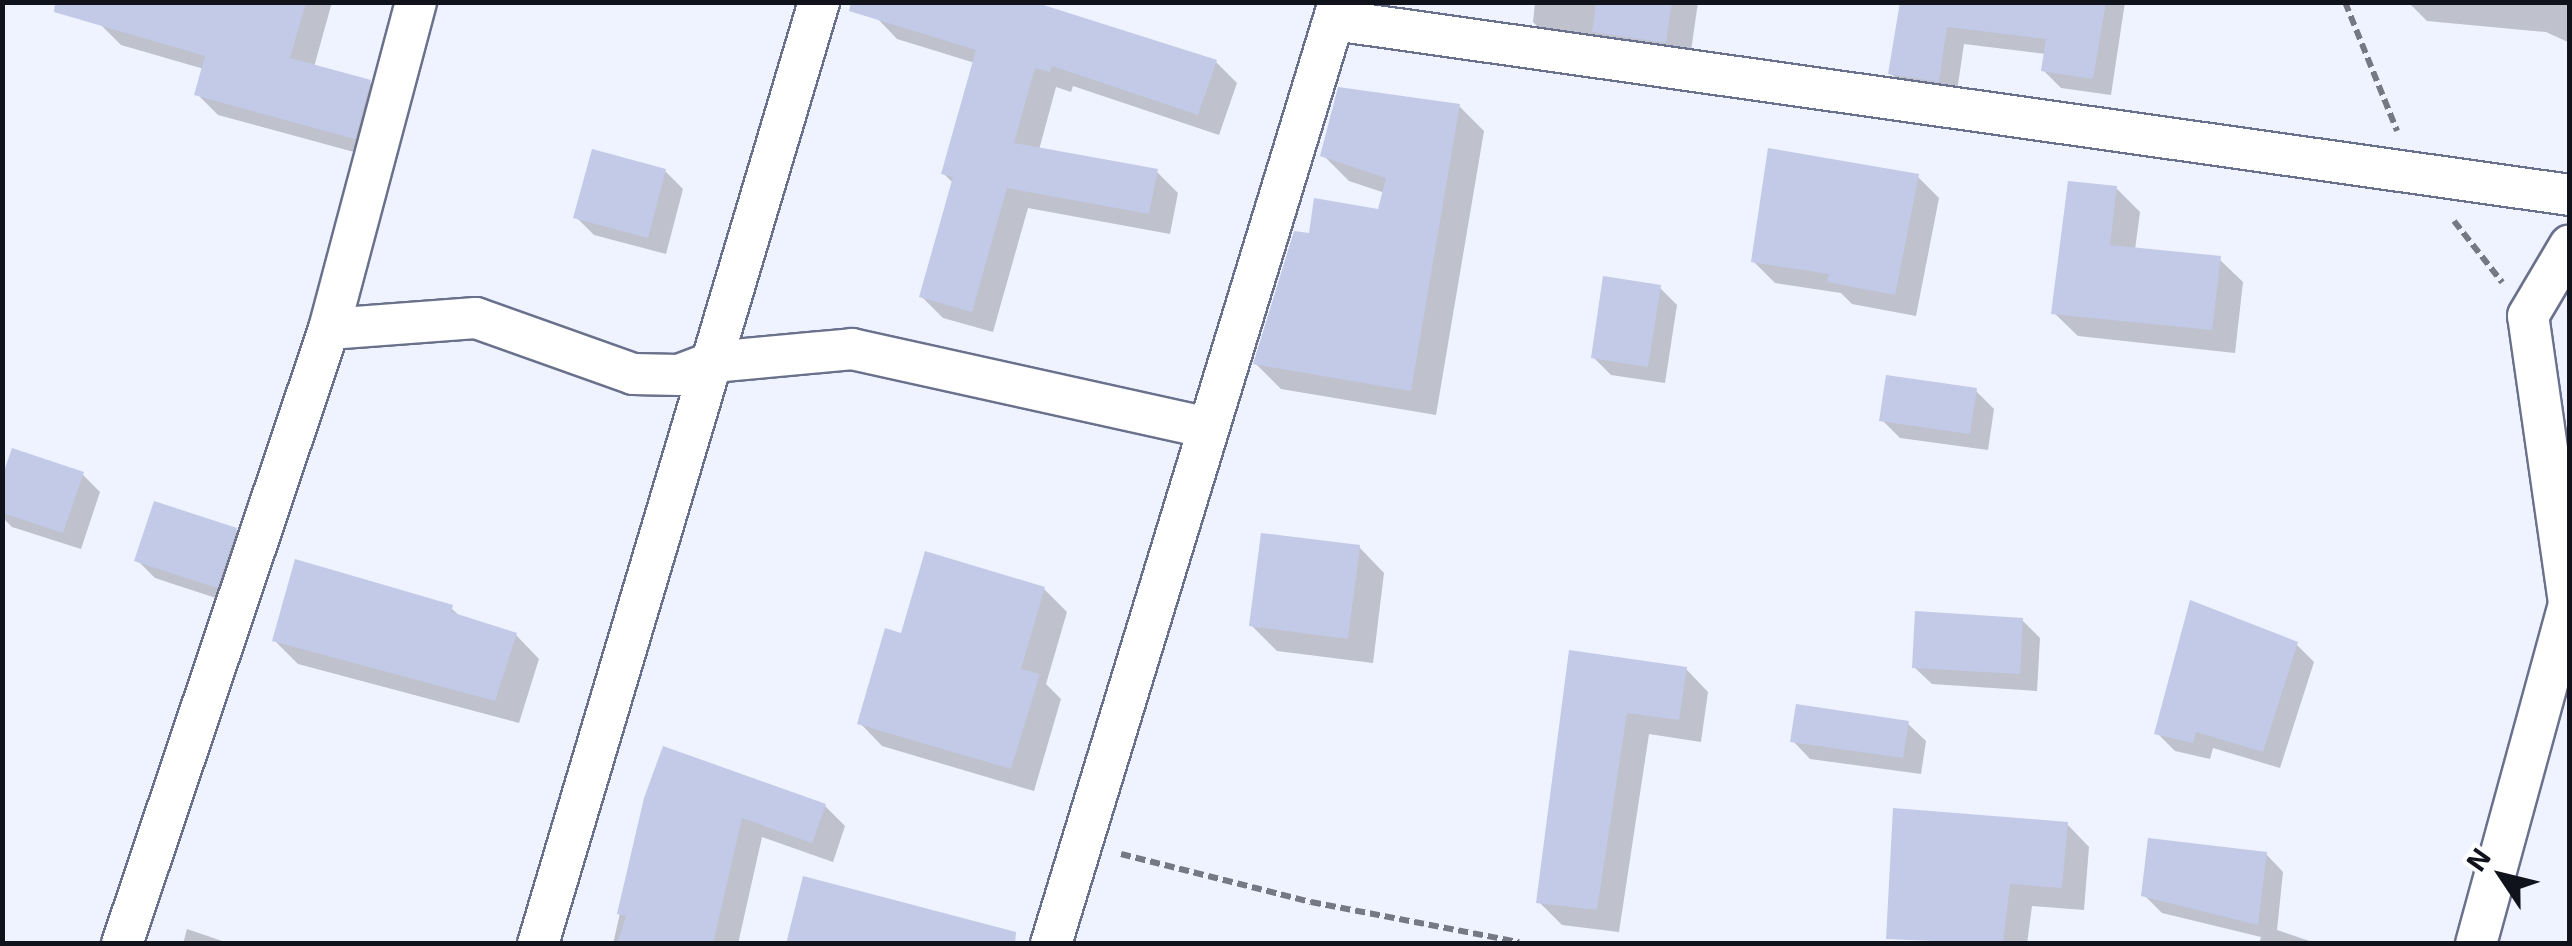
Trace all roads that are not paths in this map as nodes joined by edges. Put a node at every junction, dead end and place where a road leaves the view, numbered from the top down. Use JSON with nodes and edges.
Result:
{"nodes":[{"id":1,"x":416,"y":2,"type":"edge"},
{"id":2,"x":818,"y":2,"type":"edge"},
{"id":3,"x":1336,"y":11,"type":"edge"},
{"id":4,"x":2570,"y":194,"type":"edge"},
{"id":5,"x":2570,"y":245,"type":"edge"},
{"id":6,"x":329,"y":329,"type":"junction"},
{"id":7,"x":713,"y":362,"type":"junction"},
{"id":8,"x":1208,"y":428,"type":"junction"},
{"id":9,"x":122,"y":944,"type":"edge"},
{"id":10,"x":538,"y":944,"type":"edge"},
{"id":11,"x":1050,"y":944,"type":"edge"},
{"id":12,"x":2476,"y":944,"type":"edge"}],
"edges":[{"from":1,"to":6,"type":"street"},
{"from":2,"to":7,"type":"street"},
{"from":3,"to":4,"type":"street"},
{"from":3,"to":8,"type":"street"},
{"from":5,"to":12,"type":"street"},
{"from":6,"to":7,"type":"street"},
{"from":6,"to":9,"type":"street"},
{"from":7,"to":8,"type":"street"},
{"from":7,"to":10,"type":"street"},
{"from":8,"to":11,"type":"street"}]}
